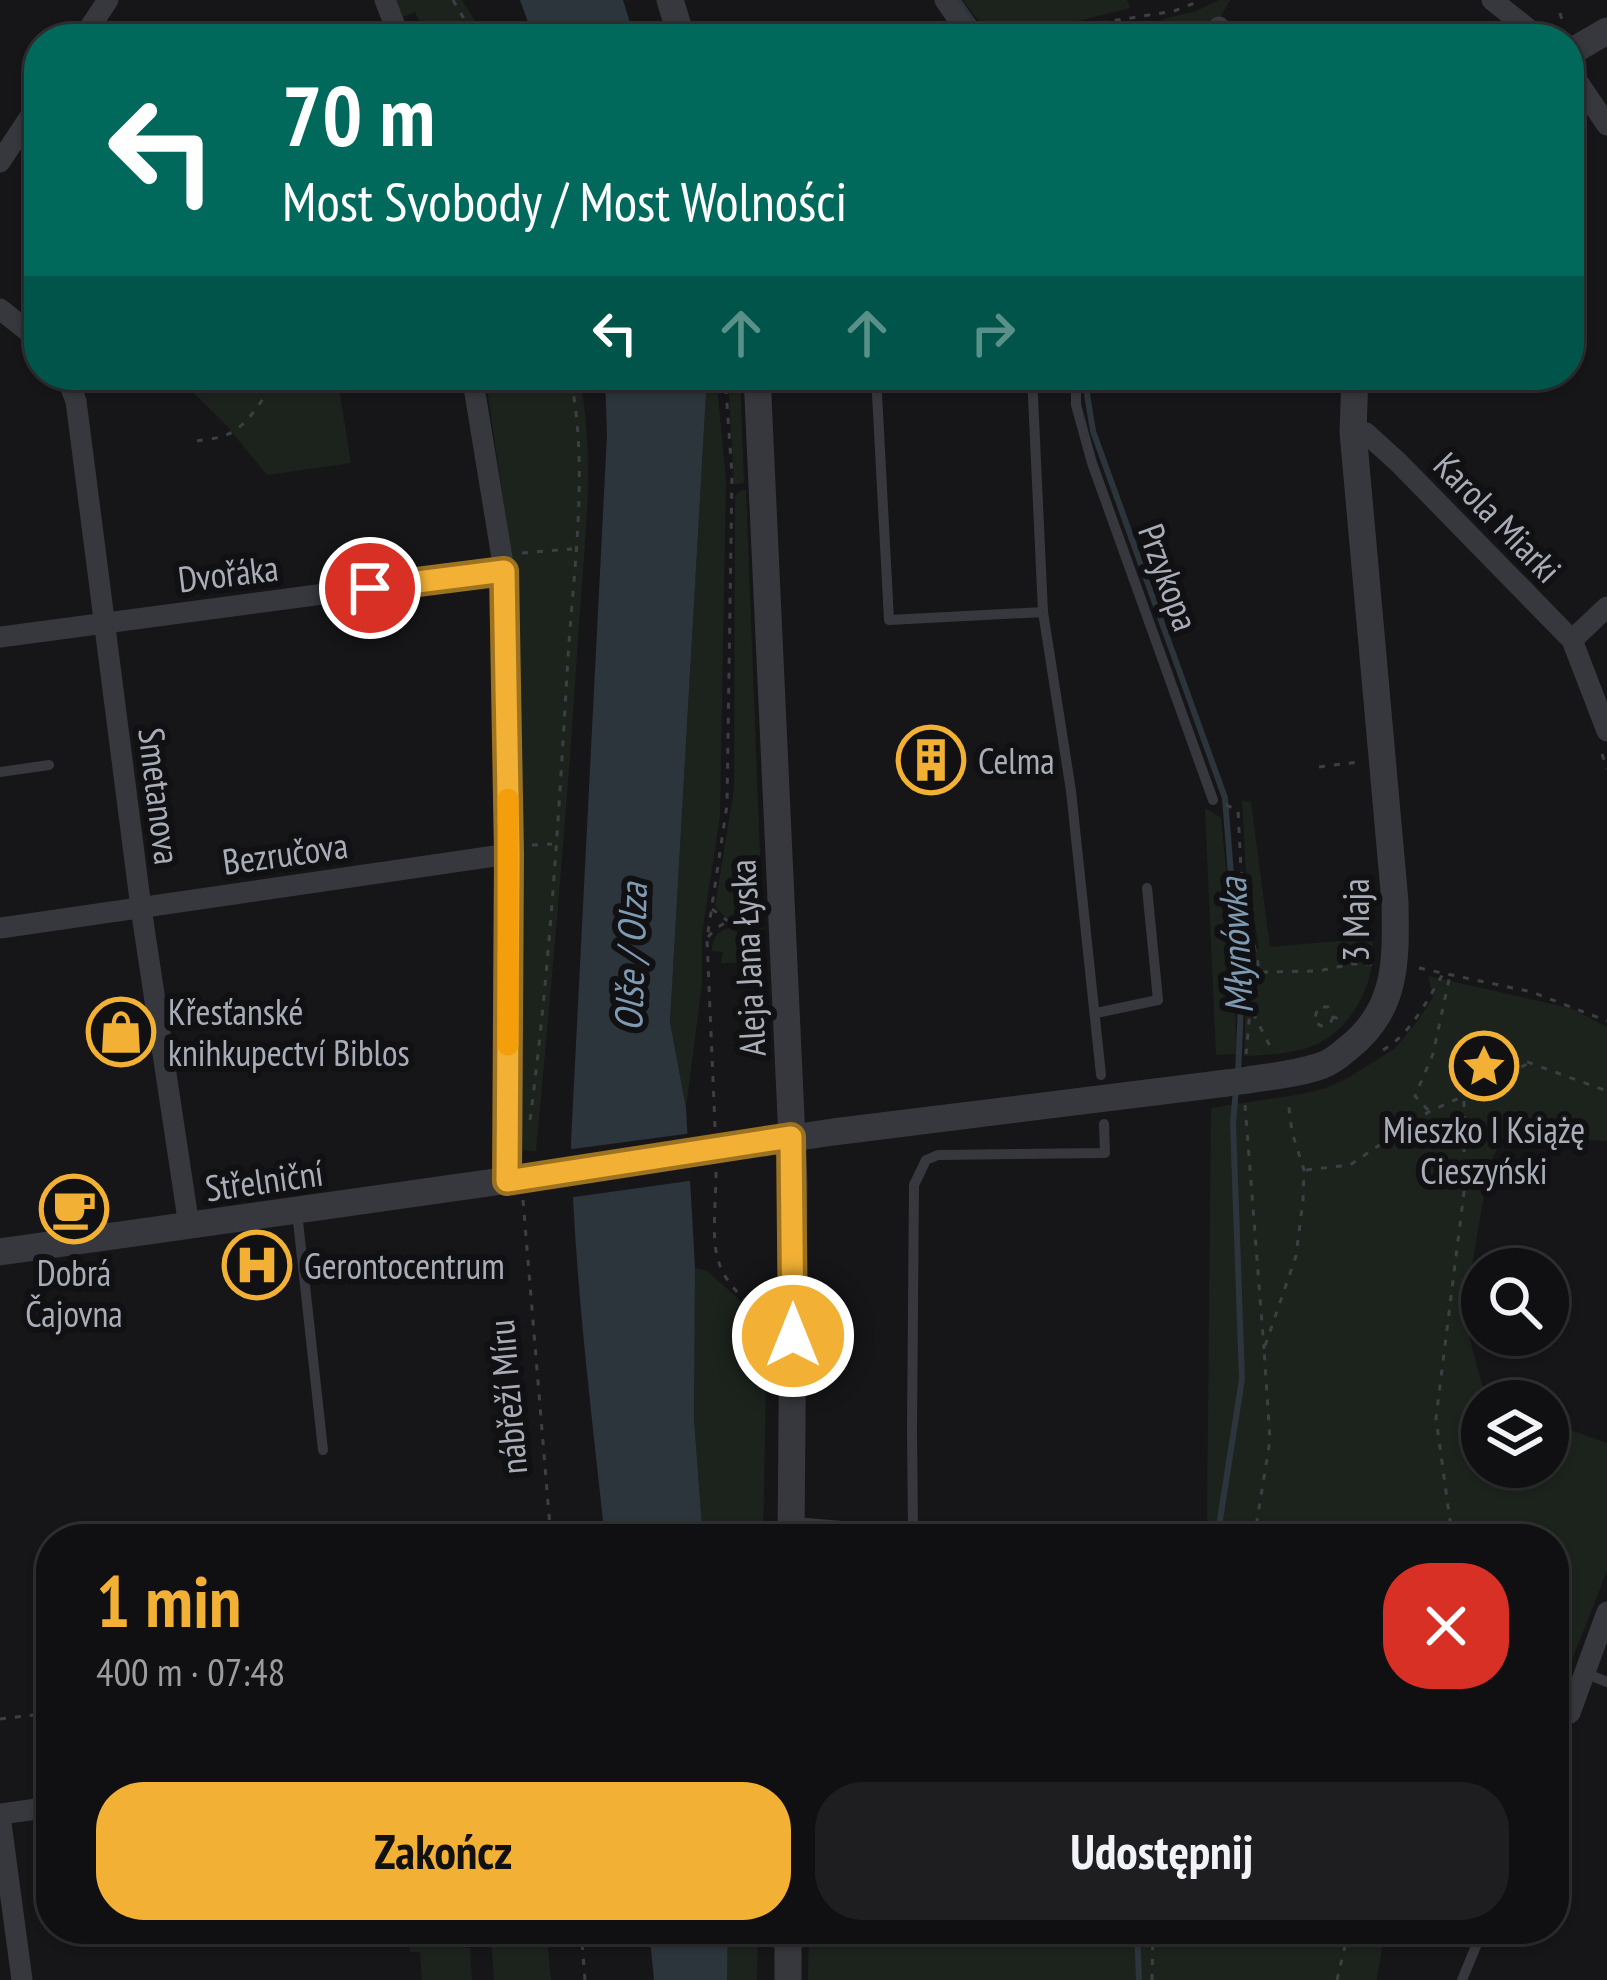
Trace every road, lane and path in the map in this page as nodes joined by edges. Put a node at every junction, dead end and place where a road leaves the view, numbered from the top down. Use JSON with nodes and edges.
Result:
{"nodes":[{"id":1,"x":1202,"y":0,"type":"edge"},
{"id":2,"x":1492,"y":0,"type":"edge"},
{"id":3,"x":1560,"y":13,"type":"dead end"},
{"id":4,"x":1093,"y":24,"type":"edge"},
{"id":5,"x":1522,"y":24,"type":"edge"},
{"id":6,"x":1563,"y":24,"type":"edge"},
{"id":7,"x":1584,"y":91,"type":"edge"},
{"id":8,"x":1607,"y":125,"type":"edge"},
{"id":9,"x":24,"y":126,"type":"edge"},
{"id":10,"x":0,"y":162,"type":"edge"},
{"id":11,"x":0,"y":309,"type":"edge"},
{"id":12,"x":24,"y":328,"type":"edge"},
{"id":13,"x":72,"y":390,"type":"edge"},
{"id":14,"x":269,"y":390,"type":"edge"},
{"id":15,"x":474,"y":390,"type":"edge"},
{"id":16,"x":573,"y":390,"type":"edge"},
{"id":17,"x":726,"y":390,"type":"edge"},
{"id":18,"x":758,"y":390,"type":"edge"},
{"id":19,"x":877,"y":390,"type":"edge"},
{"id":20,"x":1033,"y":390,"type":"edge"},
{"id":21,"x":1076,"y":390,"type":"edge"},
{"id":22,"x":1354,"y":390,"type":"edge"},
{"id":23,"x":1353,"y":432,"type":"junction"},
{"id":24,"x":196,"y":441,"type":"dead end"},
{"id":25,"x":575,"y":548,"type":"junction"},
{"id":26,"x":503,"y":563,"type":"junction"},
{"id":27,"x":1607,"y":607,"type":"edge"},
{"id":28,"x":1043,"y":612,"type":"junction"},
{"id":29,"x":104,"y":622,"type":"junction"},
{"id":30,"x":0,"y":638,"type":"edge"},
{"id":31,"x":1572,"y":640,"type":"junction"},
{"id":32,"x":1603,"y":740,"type":"edge"},
{"id":33,"x":1359,"y":762,"type":"dead end"},
{"id":34,"x":49,"y":765,"type":"dead end"},
{"id":35,"x":1319,"y":767,"type":"dead end"},
{"id":36,"x":1607,"y":769,"type":"edge"},
{"id":37,"x":0,"y":772,"type":"edge"},
{"id":38,"x":1213,"y":800,"type":"dead end"},
{"id":39,"x":1238,"y":810,"type":"dead end"},
{"id":40,"x":509,"y":854,"type":"junction"},
{"id":41,"x":1148,"y":887,"type":"dead end"},
{"id":42,"x":141,"y":908,"type":"junction"},
{"id":43,"x":711,"y":908,"type":"junction"},
{"id":44,"x":728,"y":921,"type":"junction"},
{"id":45,"x":0,"y":928,"type":"edge"},
{"id":46,"x":706,"y":938,"type":"junction"},
{"id":47,"x":768,"y":941,"type":"dead end"},
{"id":48,"x":1414,"y":967,"type":"dead end"},
{"id":49,"x":1376,"y":968,"type":"dead end"},
{"id":50,"x":1260,"y":973,"type":"junction"},
{"id":51,"x":1448,"y":973,"type":"junction"},
{"id":52,"x":1096,"y":1013,"type":"junction"},
{"id":53,"x":1607,"y":1021,"type":"edge"},
{"id":54,"x":1384,"y":1040,"type":"dead end"},
{"id":55,"x":1531,"y":1062,"type":"junction"},
{"id":56,"x":1101,"y":1075,"type":"dead end"},
{"id":57,"x":1253,"y":1080,"type":"junction"},
{"id":58,"x":1607,"y":1091,"type":"edge"},
{"id":59,"x":1464,"y":1096,"type":"junction"},
{"id":60,"x":1430,"y":1111,"type":"junction"},
{"id":61,"x":530,"y":1123,"type":"dead end"},
{"id":62,"x":1104,"y":1124,"type":"dead end"},
{"id":63,"x":791,"y":1137,"type":"junction"},
{"id":64,"x":728,"y":1146,"type":"junction"},
{"id":65,"x":716,"y":1166,"type":"dead end"},
{"id":66,"x":1304,"y":1170,"type":"junction"},
{"id":67,"x":522,"y":1178,"type":"junction"},
{"id":68,"x":297,"y":1212,"type":"junction"},
{"id":69,"x":188,"y":1226,"type":"junction"},
{"id":70,"x":0,"y":1252,"type":"edge"},
{"id":71,"x":772,"y":1321,"type":"dead end"},
{"id":72,"x":1264,"y":1349,"type":"junction"},
{"id":73,"x":323,"y":1450,"type":"dead end"},
{"id":74,"x":550,"y":1524,"type":"edge"},
{"id":75,"x":791,"y":1524,"type":"edge"},
{"id":76,"x":914,"y":1524,"type":"edge"},
{"id":77,"x":1256,"y":1524,"type":"edge"},
{"id":78,"x":1450,"y":1524,"type":"edge"},
{"id":79,"x":1607,"y":1612,"type":"edge"},
{"id":80,"x":1585,"y":1673,"type":"junction"},
{"id":81,"x":1607,"y":1682,"type":"edge"},
{"id":82,"x":1570,"y":1713,"type":"edge"},
{"id":83,"x":36,"y":1715,"type":"edge"},
{"id":84,"x":0,"y":1719,"type":"edge"},
{"id":85,"x":36,"y":1809,"type":"edge"},
{"id":86,"x":0,"y":1815,"type":"edge"},
{"id":87,"x":581,"y":1944,"type":"edge"},
{"id":88,"x":788,"y":1944,"type":"edge"},
{"id":89,"x":1153,"y":1944,"type":"edge"},
{"id":90,"x":1345,"y":1944,"type":"edge"},
{"id":91,"x":1477,"y":1944,"type":"edge"},
{"id":92,"x":14,"y":1967,"type":"edge"},
{"id":93,"x":585,"y":1980,"type":"edge"},
{"id":94,"x":788,"y":1980,"type":"edge"},
{"id":95,"x":1152,"y":1980,"type":"edge"},
{"id":96,"x":1337,"y":1980,"type":"edge"},
{"id":97,"x":1462,"y":1980,"type":"edge"}],
"edges":[{"from":1,"to":4,"type":"path"},
{"from":2,"to":5,"type":"street"},
{"from":3,"to":6,"type":"path"},
{"from":7,"to":8,"type":"street"},
{"from":9,"to":10,"type":"street"},
{"from":11,"to":12,"type":"street"},
{"from":13,"to":29,"type":"street","name":"Smetanova"},
{"from":14,"to":24,"type":"path"},
{"from":15,"to":26,"type":"street"},
{"from":16,"to":25,"type":"path"},
{"from":17,"to":43,"type":"path"},
{"from":18,"to":63,"type":"street","name":"Aleja Jana Łyska"},
{"from":19,"to":28,"type":"lane"},
{"from":20,"to":28,"type":"lane"},
{"from":21,"to":38,"type":"lane","name":"Przykopa"},
{"from":22,"to":23,"type":"street","name":"3 Maja"},
{"from":23,"to":31,"type":"street","name":"Karola Miarki"},
{"from":23,"to":57,"type":"street","name":"3 Maja"},
{"from":25,"to":26,"type":"path"},
{"from":25,"to":61,"type":"path"},
{"from":26,"to":29,"type":"street","name":"Dvořáka"},
{"from":26,"to":40,"type":"street"},
{"from":27,"to":31,"type":"street"},
{"from":28,"to":52,"type":"lane"},
{"from":29,"to":30,"type":"street","name":"Dvořáka"},
{"from":29,"to":42,"type":"street","name":"Smetanova"},
{"from":31,"to":32,"type":"street","name":"Karola Miarki"},
{"from":32,"to":36,"type":"path"},
{"from":33,"to":35,"type":"path"},
{"from":34,"to":37,"type":"lane"},
{"from":39,"to":50,"type":"path"},
{"from":40,"to":42,"type":"street","name":"Bezručova"},
{"from":40,"to":67,"type":"street"},
{"from":41,"to":52,"type":"lane"},
{"from":42,"to":45,"type":"street","name":"Bezručova"},
{"from":42,"to":69,"type":"street","name":"Smetanova"},
{"from":43,"to":44,"type":"path"},
{"from":43,"to":46,"type":"path"},
{"from":44,"to":46,"type":"path"},
{"from":44,"to":47,"type":"path"},
{"from":46,"to":64,"type":"path"},
{"from":48,"to":51,"type":"path"},
{"from":49,"to":50,"type":"path"},
{"from":50,"to":57,"type":"path"},
{"from":51,"to":53,"type":"path"},
{"from":51,"to":54,"type":"path"},
{"from":51,"to":60,"type":"path"},
{"from":52,"to":56,"type":"lane"},
{"from":55,"to":58,"type":"path"},
{"from":55,"to":59,"type":"path"},
{"from":55,"to":59,"type":"path"},
{"from":57,"to":63,"type":"street","name":"3 Maja"},
{"from":57,"to":66,"type":"path"},
{"from":57,"to":72,"type":"path"},
{"from":59,"to":60,"type":"path"},
{"from":59,"to":78,"type":"path"},
{"from":60,"to":66,"type":"path"},
{"from":62,"to":76,"type":"lane"},
{"from":63,"to":64,"type":"street","name":"3 Maja"},
{"from":63,"to":75,"type":"street","name":"Aleja Jana Łyska"},
{"from":64,"to":67,"type":"street","name":"Střelniční","bridge":true},
{"from":65,"to":71,"type":"path"},
{"from":66,"to":72,"type":"path"},
{"from":67,"to":68,"type":"street","name":"Střelniční"},
{"from":67,"to":74,"type":"path","name":"nábřeží Míru"},
{"from":68,"to":69,"type":"street","name":"Střelniční"},
{"from":68,"to":73,"type":"lane"},
{"from":69,"to":70,"type":"street","name":"Střelniční"},
{"from":72,"to":77,"type":"path"},
{"from":79,"to":80,"type":"street"},
{"from":80,"to":81,"type":"lane"},
{"from":80,"to":82,"type":"street"},
{"from":83,"to":84,"type":"path"},
{"from":85,"to":86,"type":"street"},
{"from":86,"to":92,"type":"street"},
{"from":87,"to":93,"type":"path"},
{"from":88,"to":94,"type":"street"},
{"from":89,"to":95,"type":"path"},
{"from":90,"to":96,"type":"path"},
{"from":91,"to":97,"type":"lane"}]}
